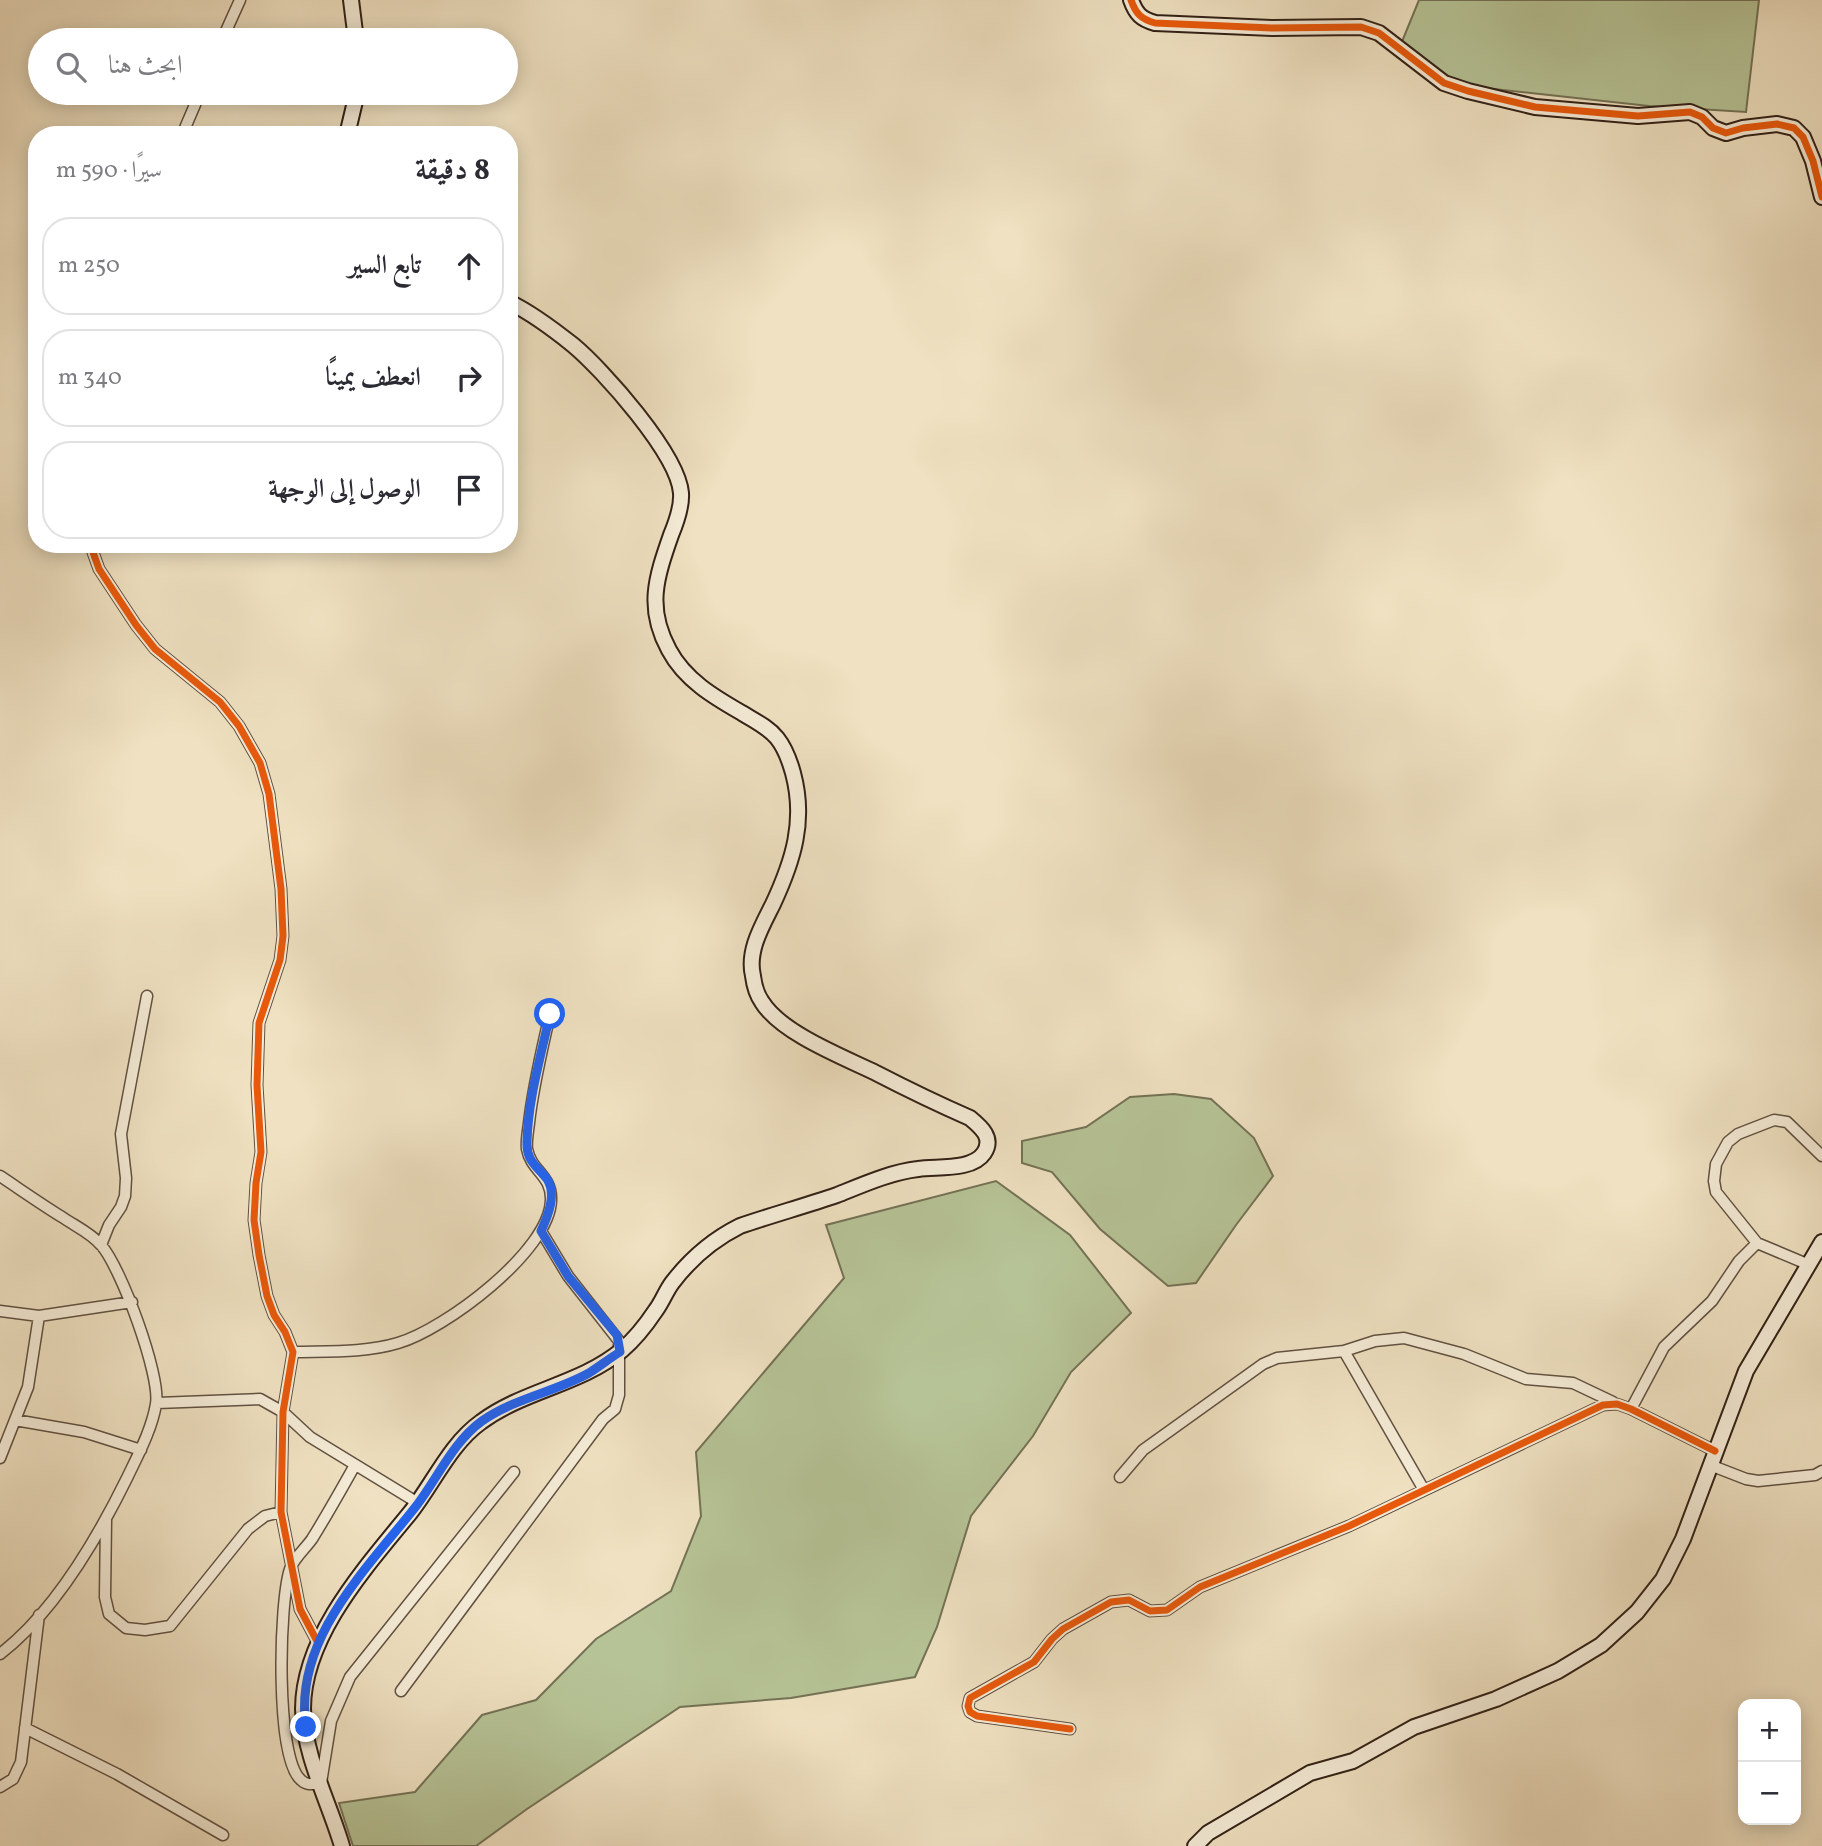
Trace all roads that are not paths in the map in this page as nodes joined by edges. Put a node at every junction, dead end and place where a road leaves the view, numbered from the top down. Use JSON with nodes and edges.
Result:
{"nodes":[{"id":1,"x":240,"y":0,"type":"edge"},
{"id":2,"x":351,"y":0,"type":"edge"},
{"id":3,"x":1131,"y":0,"type":"edge"},
{"id":4,"x":227,"y":28,"type":"edge"},
{"id":5,"x":354,"y":28,"type":"edge"},
{"id":6,"x":195,"y":105,"type":"edge"},
{"id":7,"x":354,"y":105,"type":"edge"},
{"id":8,"x":186,"y":126,"type":"edge"},
{"id":9,"x":349,"y":126,"type":"edge"},
{"id":10,"x":1822,"y":197,"type":"edge"},
{"id":11,"x":518,"y":307,"type":"edge"},
{"id":12,"x":93,"y":553,"type":"edge"},
{"id":13,"x":147,"y":996,"type":"dead end"},
{"id":14,"x":550,"y":1014,"type":"dead end"},
{"id":15,"x":1822,"y":1156,"type":"edge"},
{"id":16,"x":0,"y":1176,"type":"edge"},
{"id":17,"x":541,"y":1231,"type":"junction"},
{"id":18,"x":1757,"y":1242,"type":"junction"},
{"id":19,"x":1822,"y":1242,"type":"edge"},
{"id":20,"x":101,"y":1245,"type":"junction"},
{"id":21,"x":1814,"y":1259,"type":"edge"},
{"id":22,"x":132,"y":1302,"type":"junction"},
{"id":23,"x":0,"y":1311,"type":"edge"},
{"id":24,"x":39,"y":1316,"type":"junction"},
{"id":25,"x":1344,"y":1351,"type":"junction"},
{"id":26,"x":293,"y":1352,"type":"junction"},
{"id":27,"x":620,"y":1352,"type":"junction"},
{"id":28,"x":157,"y":1403,"type":"junction"},
{"id":29,"x":1617,"y":1404,"type":"junction"},
{"id":30,"x":1631,"y":1409,"type":"junction"},
{"id":31,"x":284,"y":1412,"type":"junction"},
{"id":32,"x":15,"y":1420,"type":"junction"},
{"id":33,"x":141,"y":1450,"type":"junction"},
{"id":34,"x":0,"y":1458,"type":"edge"},
{"id":35,"x":1712,"y":1458,"type":"junction"},
{"id":36,"x":355,"y":1465,"type":"junction"},
{"id":37,"x":1822,"y":1471,"type":"edge"},
{"id":38,"x":513,"y":1472,"type":"dead end"},
{"id":39,"x":1120,"y":1478,"type":"dead end"},
{"id":40,"x":1424,"y":1490,"type":"junction"},
{"id":41,"x":418,"y":1503,"type":"junction"},
{"id":42,"x":281,"y":1512,"type":"junction"},
{"id":43,"x":106,"y":1519,"type":"junction"},
{"id":44,"x":291,"y":1565,"type":"junction"},
{"id":45,"x":39,"y":1614,"type":"junction"},
{"id":46,"x":318,"y":1643,"type":"junction"},
{"id":47,"x":0,"y":1654,"type":"edge"},
{"id":48,"x":401,"y":1691,"type":"dead end"},
{"id":49,"x":25,"y":1728,"type":"junction"},
{"id":50,"x":1070,"y":1729,"type":"dead end"},
{"id":51,"x":321,"y":1783,"type":"junction"},
{"id":52,"x":0,"y":1787,"type":"edge"},
{"id":53,"x":223,"y":1835,"type":"dead end"},
{"id":54,"x":342,"y":1846,"type":"edge"},
{"id":55,"x":1195,"y":1846,"type":"edge"}],
"edges":[{"from":1,"to":4,"type":"street"},
{"from":2,"to":5,"type":"main road"},
{"from":3,"to":10,"type":"main road"},
{"from":6,"to":8,"type":"street"},
{"from":7,"to":9,"type":"main road"},
{"from":11,"to":27,"type":"main road"},
{"from":12,"to":26,"type":"street"},
{"from":13,"to":20,"type":"street"},
{"from":14,"to":17,"type":"street"},
{"from":15,"to":18,"type":"street"},
{"from":16,"to":20,"type":"street"},
{"from":17,"to":26,"type":"street"},
{"from":17,"to":27,"type":"street"},
{"from":18,"to":21,"type":"street"},
{"from":18,"to":30,"type":"street"},
{"from":19,"to":21,"type":"main road"},
{"from":20,"to":22,"type":"street"},
{"from":21,"to":35,"type":"main road"},
{"from":22,"to":24,"type":"street"},
{"from":22,"to":28,"type":"street"},
{"from":23,"to":24,"type":"street"},
{"from":24,"to":32,"type":"street"},
{"from":25,"to":29,"type":"street"},
{"from":25,"to":39,"type":"street"},
{"from":25,"to":40,"type":"street"},
{"from":26,"to":31,"type":"street"},
{"from":27,"to":41,"type":"main road"},
{"from":27,"to":48,"type":"street"},
{"from":28,"to":31,"type":"street"},
{"from":28,"to":33,"type":"street"},
{"from":29,"to":30,"type":"street"},
{"from":29,"to":40,"type":"street"},
{"from":30,"to":35,"type":"street"},
{"from":31,"to":36,"type":"street"},
{"from":31,"to":42,"type":"street"},
{"from":32,"to":33,"type":"street"},
{"from":32,"to":34,"type":"street"},
{"from":33,"to":43,"type":"street"},
{"from":35,"to":37,"type":"street"},
{"from":35,"to":55,"type":"main road"},
{"from":36,"to":41,"type":"street"},
{"from":36,"to":44,"type":"street"},
{"from":38,"to":51,"type":"street"},
{"from":40,"to":50,"type":"street"},
{"from":41,"to":46,"type":"main road"},
{"from":42,"to":43,"type":"street"},
{"from":42,"to":44,"type":"street"},
{"from":43,"to":45,"type":"street"},
{"from":44,"to":46,"type":"street"},
{"from":44,"to":51,"type":"street"},
{"from":45,"to":47,"type":"street"},
{"from":45,"to":49,"type":"street"},
{"from":46,"to":51,"type":"main road"},
{"from":49,"to":52,"type":"street"},
{"from":49,"to":53,"type":"street"},
{"from":51,"to":54,"type":"main road"}]}
